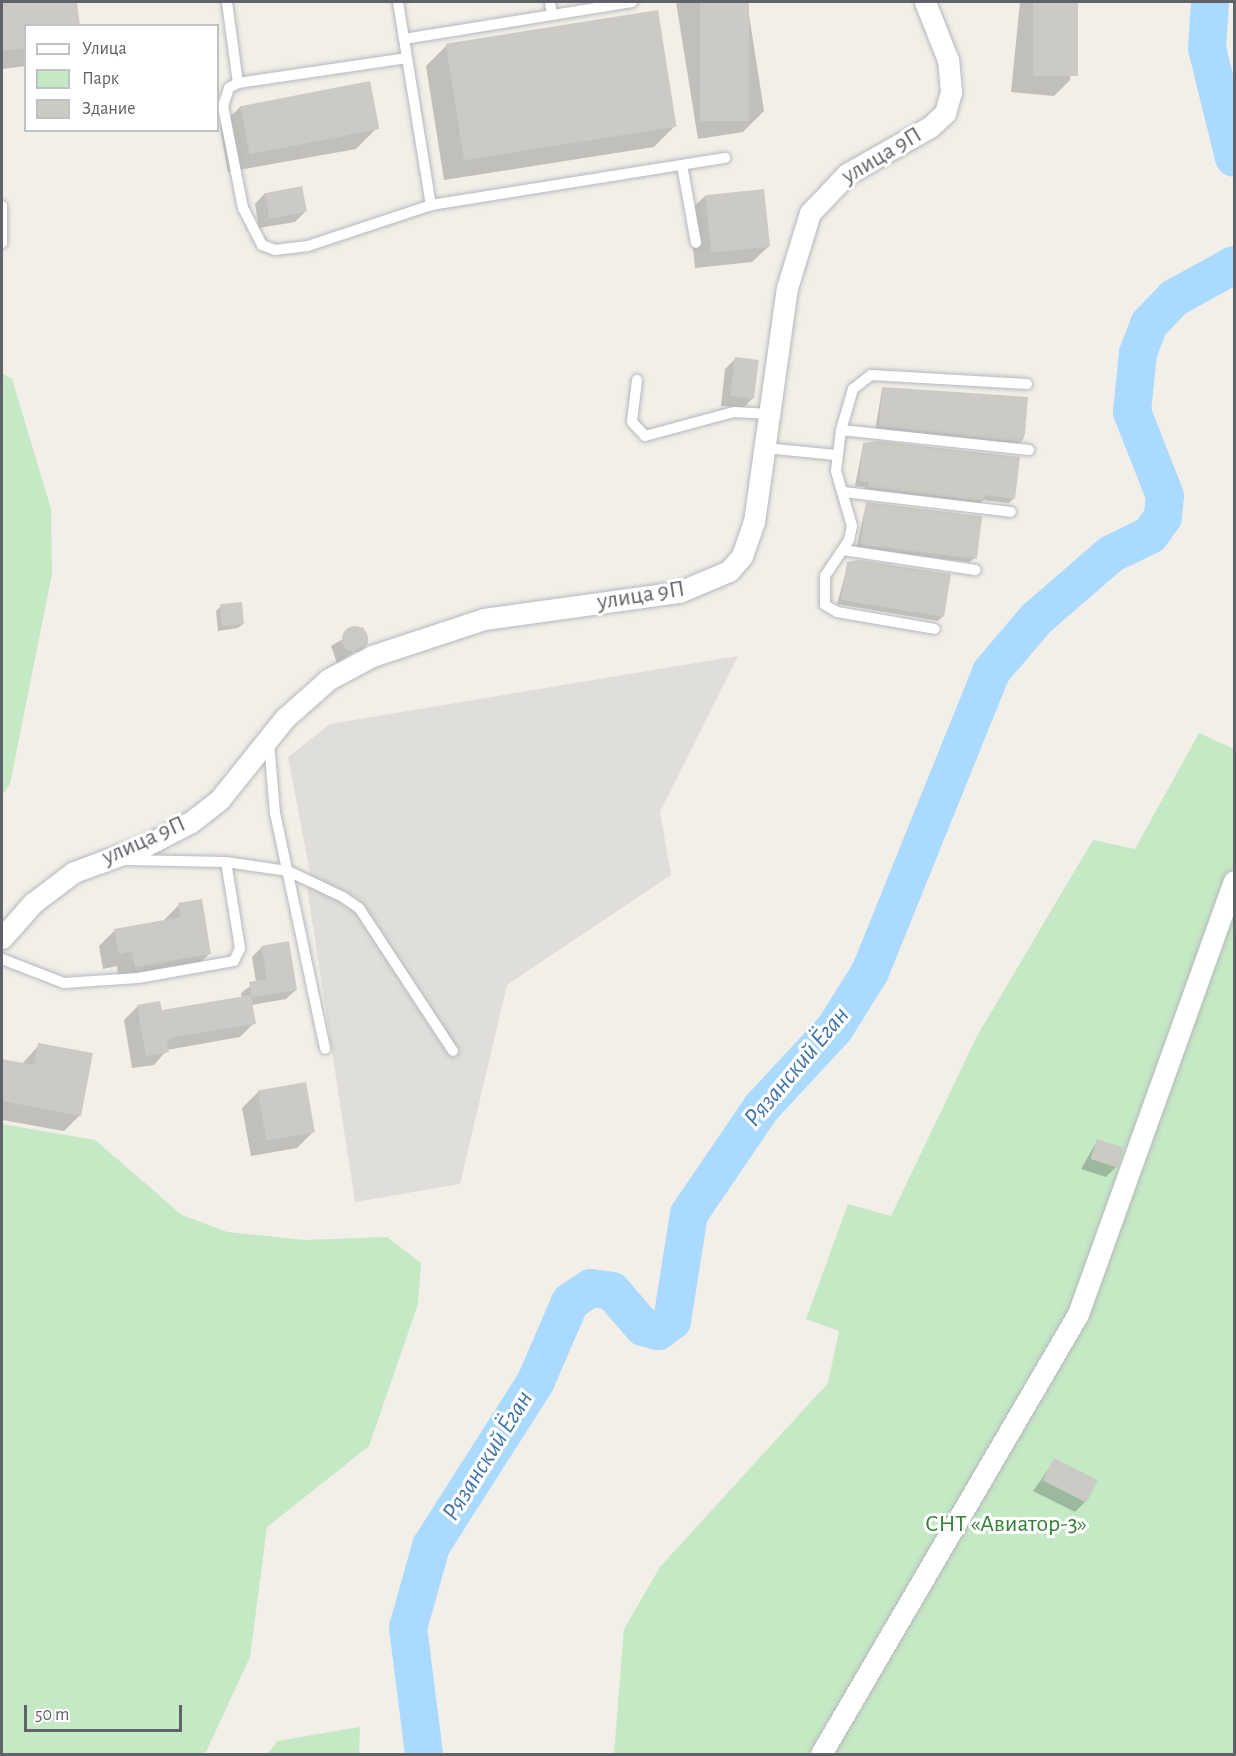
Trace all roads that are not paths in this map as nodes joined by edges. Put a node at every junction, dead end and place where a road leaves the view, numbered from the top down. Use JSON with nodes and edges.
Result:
{"nodes":[{"id":1,"x":227,"y":2,"type":"edge"},
{"id":2,"x":398,"y":2,"type":"edge"},
{"id":3,"x":550,"y":2,"type":"edge"},
{"id":4,"x":632,"y":2,"type":"edge"},
{"id":5,"x":925,"y":2,"type":"edge"},
{"id":6,"x":552,"y":15,"type":"junction"},
{"id":7,"x":404,"y":39,"type":"junction"},
{"id":8,"x":407,"y":58,"type":"junction"},
{"id":9,"x":238,"y":83,"type":"junction"},
{"id":10,"x":725,"y":158,"type":"dead end"},
{"id":11,"x":682,"y":165,"type":"junction"},
{"id":12,"x":431,"y":205,"type":"junction"},
{"id":13,"x":2,"y":206,"type":"edge"},
{"id":14,"x":2,"y":243,"type":"edge"},
{"id":15,"x":696,"y":243,"type":"dead end"},
{"id":16,"x":637,"y":380,"type":"dead end"},
{"id":17,"x":1027,"y":384,"type":"dead end"},
{"id":18,"x":770,"y":414,"type":"junction"},
{"id":19,"x":841,"y":430,"type":"junction"},
{"id":20,"x":765,"y":448,"type":"junction"},
{"id":21,"x":1029,"y":450,"type":"dead end"},
{"id":22,"x":836,"y":455,"type":"junction"},
{"id":23,"x":844,"y":492,"type":"junction"},
{"id":24,"x":1011,"y":512,"type":"dead end"},
{"id":25,"x":843,"y":550,"type":"junction"},
{"id":26,"x":976,"y":570,"type":"dead end"},
{"id":27,"x":935,"y":629,"type":"dead end"},
{"id":28,"x":270,"y":734,"type":"junction"},
{"id":29,"x":100,"y":861,"type":"junction"},
{"id":30,"x":226,"y":862,"type":"junction"},
{"id":31,"x":288,"y":871,"type":"junction"},
{"id":32,"x":1234,"y":881,"type":"edge"},
{"id":33,"x":2,"y":938,"type":"edge"},
{"id":34,"x":2,"y":959,"type":"edge"},
{"id":35,"x":325,"y":1049,"type":"dead end"},
{"id":36,"x":453,"y":1051,"type":"dead end"},
{"id":37,"x":821,"y":1755,"type":"edge"}],
"edges":[{"from":1,"to":9,"type":"lane"},
{"from":2,"to":7,"type":"lane"},
{"from":3,"to":6,"type":"lane"},
{"from":4,"to":6,"type":"lane"},
{"from":5,"to":18,"type":"street","name":"улица 9П"},
{"from":6,"to":7,"type":"lane"},
{"from":7,"to":8,"type":"lane"},
{"from":8,"to":9,"type":"lane"},
{"from":8,"to":12,"type":"lane"},
{"from":9,"to":12,"type":"lane"},
{"from":10,"to":11,"type":"lane"},
{"from":11,"to":12,"type":"lane"},
{"from":11,"to":15,"type":"lane"},
{"from":13,"to":14,"type":"lane"},
{"from":16,"to":18,"type":"lane"},
{"from":17,"to":19,"type":"lane"},
{"from":18,"to":20,"type":"street","name":"улица 9П"},
{"from":19,"to":21,"type":"lane"},
{"from":19,"to":22,"type":"lane"},
{"from":20,"to":22,"type":"lane"},
{"from":20,"to":28,"type":"street","name":"улица 9П"},
{"from":22,"to":23,"type":"lane"},
{"from":23,"to":24,"type":"lane"},
{"from":23,"to":25,"type":"lane"},
{"from":25,"to":26,"type":"lane"},
{"from":25,"to":27,"type":"lane"},
{"from":28,"to":29,"type":"street","name":"улица 9П"},
{"from":28,"to":31,"type":"lane"},
{"from":29,"to":30,"type":"lane"},
{"from":29,"to":33,"type":"street","name":"улица 9П"},
{"from":30,"to":31,"type":"lane"},
{"from":30,"to":34,"type":"lane"},
{"from":31,"to":35,"type":"lane"},
{"from":31,"to":36,"type":"lane"},
{"from":32,"to":37,"type":"street"}]}
